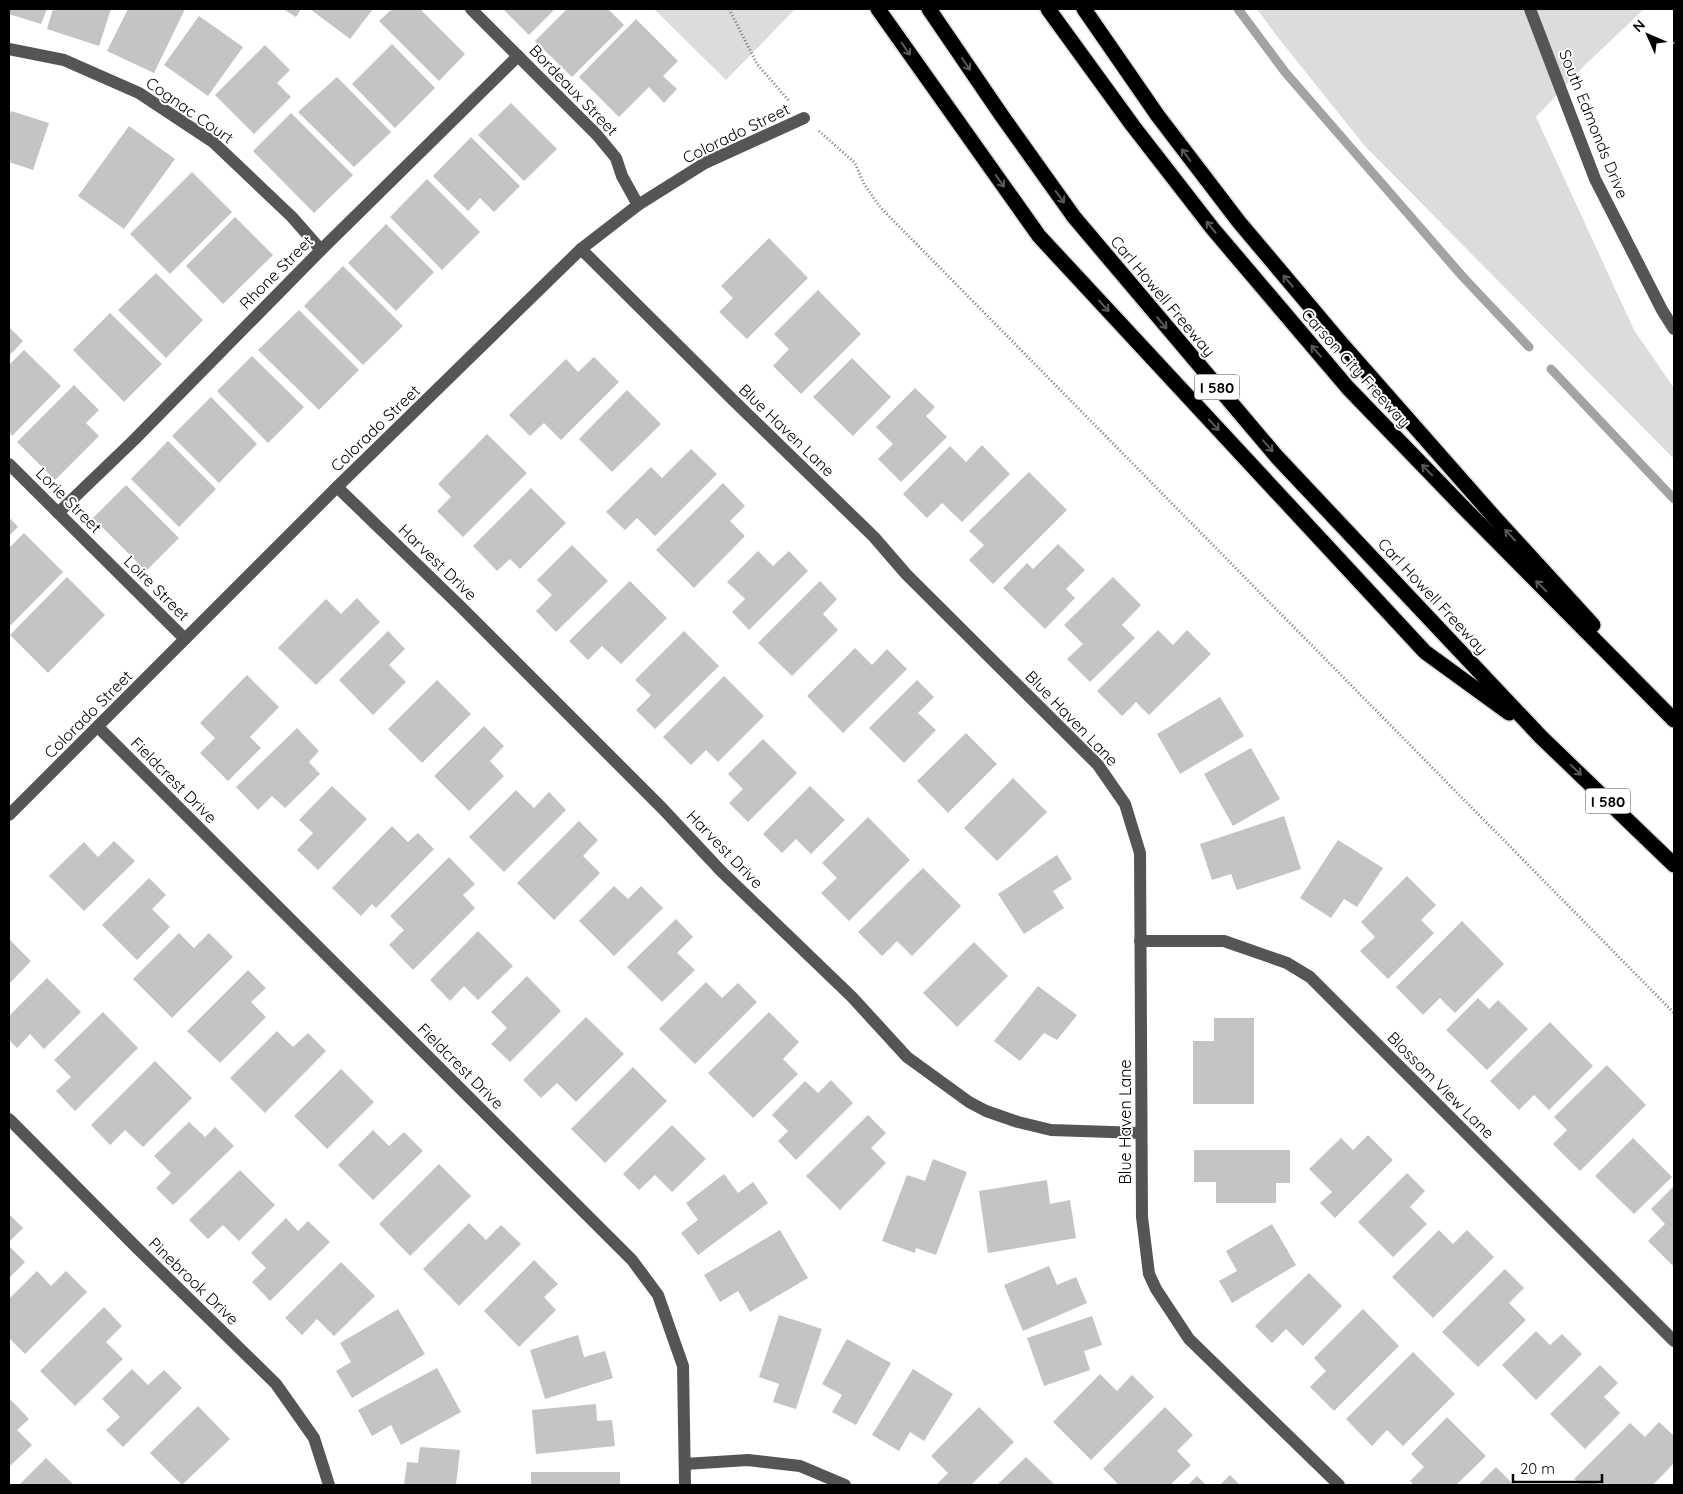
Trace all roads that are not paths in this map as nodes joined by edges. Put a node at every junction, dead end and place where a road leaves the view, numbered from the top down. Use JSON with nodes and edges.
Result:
{"nodes":[{"id":1,"x":471,"y":9,"type":"edge"},
{"id":2,"x":878,"y":9,"type":"edge"},
{"id":3,"x":929,"y":9,"type":"edge"},
{"id":4,"x":1048,"y":9,"type":"edge"},
{"id":5,"x":1084,"y":9,"type":"edge"},
{"id":6,"x":1530,"y":9,"type":"edge"},
{"id":7,"x":9,"y":49,"type":"edge"},
{"id":8,"x":518,"y":56,"type":"junction"},
{"id":9,"x":804,"y":118,"type":"road end"},
{"id":10,"x":638,"y":206,"type":"junction"},
{"id":11,"x":581,"y":249,"type":"junction"},
{"id":12,"x":321,"y":250,"type":"junction"},
{"id":13,"x":1674,"y":329,"type":"edge"},
{"id":14,"x":9,"y":464,"type":"edge"},
{"id":15,"x":337,"y":487,"type":"junction"},
{"id":16,"x":58,"y":512,"type":"junction"},
{"id":17,"x":106,"y":560,"type":"joint"},
{"id":18,"x":185,"y":639,"type":"junction"},
{"id":19,"x":1674,"y":712,"type":"edge"},
{"id":20,"x":1674,"y":720,"type":"edge"},
{"id":21,"x":98,"y":727,"type":"junction"},
{"id":22,"x":1541,"y":736,"type":"junction"},
{"id":23,"x":9,"y":815,"type":"edge"},
{"id":24,"x":1674,"y":865,"type":"edge"},
{"id":25,"x":1140,"y":941,"type":"junction"},
{"id":26,"x":9,"y":1119,"type":"edge"},
{"id":27,"x":1141,"y":1133,"type":"junction"},
{"id":28,"x":1674,"y":1342,"type":"edge"},
{"id":29,"x":685,"y":1464,"type":"junction"},
{"id":30,"x":329,"y":1485,"type":"edge"},
{"id":31,"x":685,"y":1485,"type":"edge"},
{"id":32,"x":845,"y":1485,"type":"edge"},
{"id":33,"x":1340,"y":1485,"type":"edge"}],
"edges":[{"from":1,"to":8,"type":"street","name":"Bordeaux Street"},
{"from":2,"to":22,"type":"highway","one_way":true},
{"from":3,"to":22,"type":"highway","name":"Carl Howell Freeway","number":"I 580","one_way":true},
{"from":20,"to":4,"type":"highway","name":"Carson City Freeway","one_way":true},
{"from":19,"to":5,"type":"highway","one_way":true},
{"from":6,"to":13,"type":"street","name":"South Edmonds Drive"},
{"from":7,"to":12,"type":"street","name":"Cognac Court"},
{"from":8,"to":10,"type":"street","name":"Bordeaux Street"},
{"from":8,"to":12,"type":"street","name":"Rhone Street"},
{"from":9,"to":10,"type":"street","name":"Colorado Street"},
{"from":10,"to":11,"type":"street","name":"Colorado Street"},
{"from":11,"to":15,"type":"street","name":"Colorado Street"},
{"from":11,"to":25,"type":"street","name":"Blue Haven Lane"},
{"from":12,"to":16,"type":"street","name":"Rhone Street"},
{"from":14,"to":16,"type":"street","name":"Lorie Street"},
{"from":15,"to":18,"type":"street","name":"Colorado Street"},
{"from":15,"to":27,"type":"street","name":"Harvest Drive"},
{"from":16,"to":17,"type":"street","name":"Lorie Street"},
{"from":17,"to":18,"type":"street","name":"Loire Street"},
{"from":18,"to":21,"type":"street","name":"Colorado Street"},
{"from":21,"to":23,"type":"street","name":"Colorado Street"},
{"from":21,"to":29,"type":"street","name":"Fieldcrest Drive"},
{"from":22,"to":24,"type":"highway","number":"I 580","one_way":true},
{"from":25,"to":27,"type":"street","name":"Blue Haven Lane"},
{"from":25,"to":28,"type":"street","name":"Blossom View Lane"},
{"from":26,"to":30,"type":"street","name":"Pinebrook Drive"},
{"from":27,"to":33,"type":"street","name":"Blue Haven Lane"},
{"from":29,"to":31,"type":"street","name":"Fieldcrest Drive"},
{"from":29,"to":32,"type":"street"}]}
